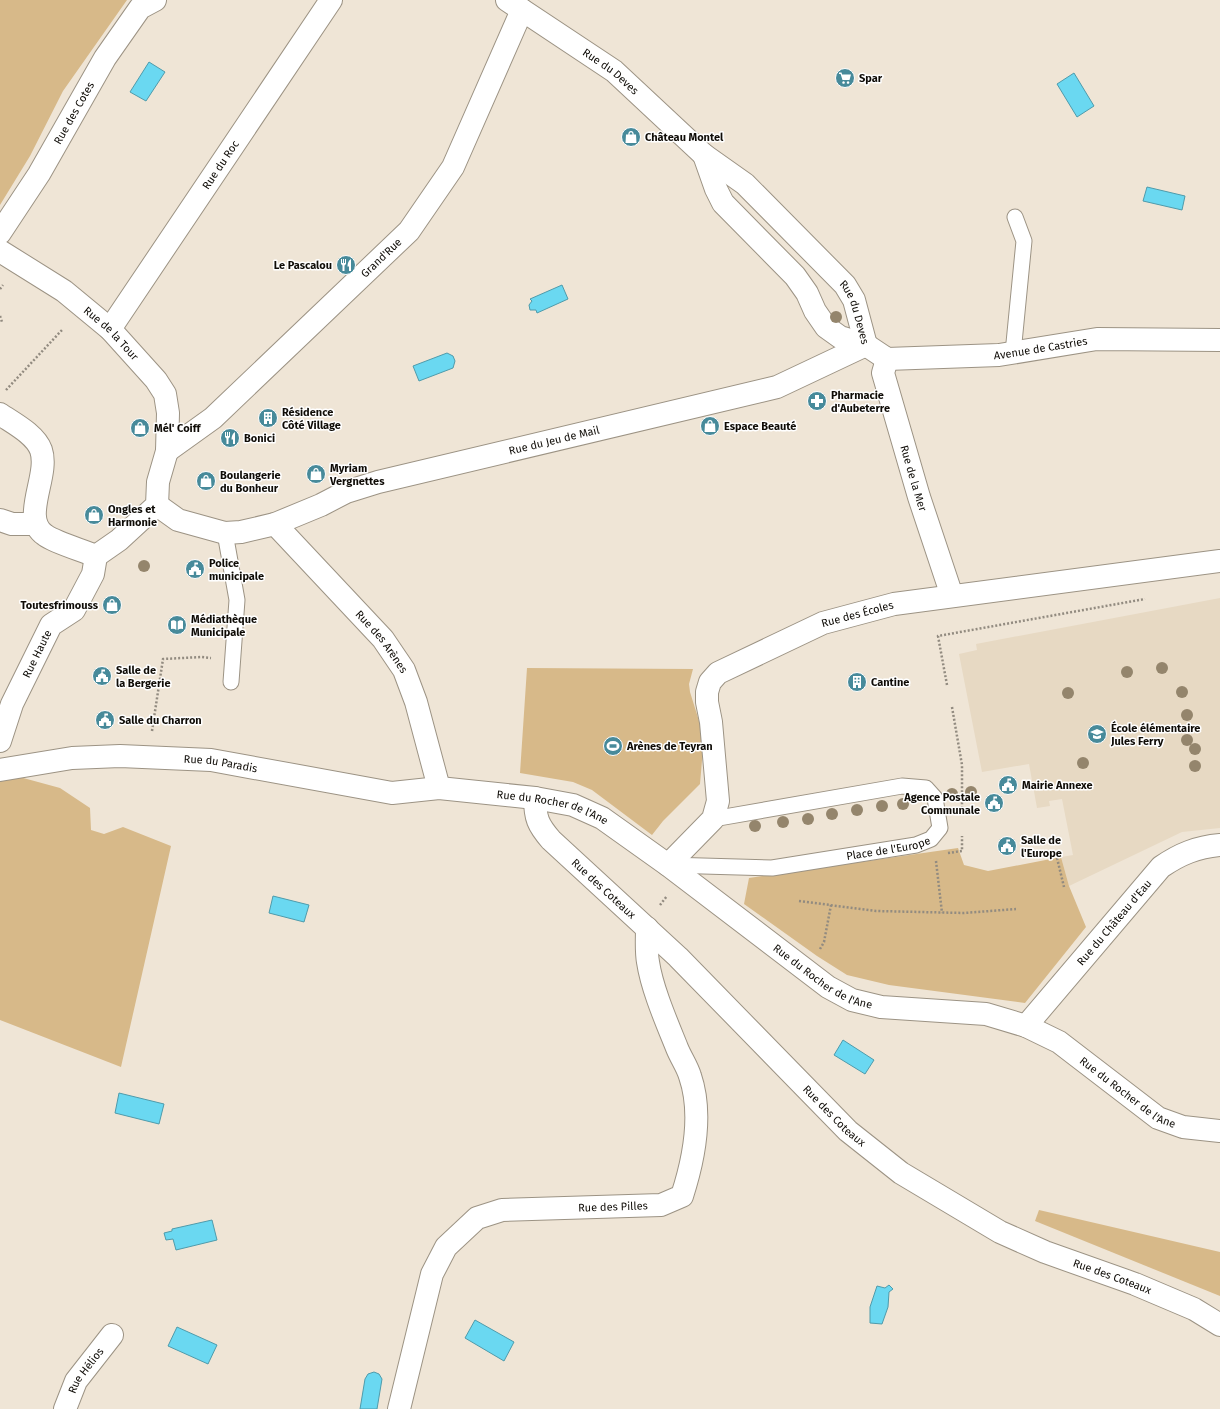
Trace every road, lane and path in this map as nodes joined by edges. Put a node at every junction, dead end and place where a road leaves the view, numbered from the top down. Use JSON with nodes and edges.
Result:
{"nodes":[{"id":1,"x":155,"y":0,"type":"edge"},
{"id":2,"x":331,"y":0,"type":"edge"},
{"id":3,"x":514,"y":5,"type":"edge"},
{"id":4,"x":704,"y":155,"type":"junction"},
{"id":5,"x":1015,"y":217,"type":"dead end"},
{"id":6,"x":0,"y":233,"type":"edge"},
{"id":7,"x":0,"y":251,"type":"edge"},
{"id":8,"x":3,"y":285,"type":"dead end"},
{"id":9,"x":0,"y":288,"type":"edge"},
{"id":10,"x":0,"y":316,"type":"edge"},
{"id":11,"x":2,"y":322,"type":"dead end"},
{"id":12,"x":110,"y":329,"type":"junction"},
{"id":13,"x":62,"y":330,"type":"dead end"},
{"id":14,"x":1220,"y":340,"type":"edge"},
{"id":15,"x":866,"y":345,"type":"junction"},
{"id":16,"x":1013,"y":353,"type":"junction"},
{"id":17,"x":887,"y":359,"type":"junction"},
{"id":18,"x":5,"y":391,"type":"dead end"},
{"id":19,"x":0,"y":414,"type":"edge"},
{"id":20,"x":167,"y":451,"type":"junction"},
{"id":21,"x":157,"y":505,"type":"junction"},
{"id":22,"x":0,"y":520,"type":"edge"},
{"id":23,"x":35,"y":524,"type":"junction"},
{"id":24,"x":275,"y":524,"type":"junction"},
{"id":25,"x":233,"y":532,"type":"junction"},
{"id":26,"x":96,"y":556,"type":"junction"},
{"id":27,"x":1220,"y":561,"type":"edge"},
{"id":28,"x":952,"y":596,"type":"junction"},
{"id":29,"x":1153,"y":597,"type":"dead end"},
{"id":30,"x":232,"y":662,"type":"junction"},
{"id":31,"x":231,"y":682,"type":"dead end"},
{"id":32,"x":947,"y":685,"type":"dead end"},
{"id":33,"x":151,"y":704,"type":"dead end"},
{"id":34,"x":156,"y":705,"type":"junction"},
{"id":35,"x":952,"y":707,"type":"dead end"},
{"id":36,"x":150,"y":733,"type":"dead end"},
{"id":37,"x":0,"y":740,"type":"edge"},
{"id":38,"x":0,"y":770,"type":"edge"},
{"id":39,"x":439,"y":788,"type":"junction"},
{"id":40,"x":535,"y":798,"type":"junction"},
{"id":41,"x":939,"y":814,"type":"junction"},
{"id":42,"x":713,"y":819,"type":"junction"},
{"id":43,"x":1220,"y":845,"type":"edge"},
{"id":44,"x":1057,"y":858,"type":"dead end"},
{"id":45,"x":668,"y":865,"type":"junction"},
{"id":46,"x":938,"y":871,"type":"dead end"},
{"id":47,"x":1064,"y":887,"type":"dead end"},
{"id":48,"x":799,"y":901,"type":"dead end"},
{"id":49,"x":831,"y":905,"type":"junction"},
{"id":50,"x":1016,"y":909,"type":"dead end"},
{"id":51,"x":942,"y":912,"type":"junction"},
{"id":52,"x":647,"y":928,"type":"junction"},
{"id":53,"x":824,"y":942,"type":"dead end"},
{"id":54,"x":1026,"y":1026,"type":"junction"},
{"id":55,"x":1220,"y":1131,"type":"edge"},
{"id":56,"x":1220,"y":1325,"type":"edge"},
{"id":57,"x":112,"y":1335,"type":"dead end"},
{"id":58,"x":65,"y":1409,"type":"edge"},
{"id":59,"x":399,"y":1409,"type":"edge"}],
"edges":[{"from":1,"to":6,"type":"street","name":"Rue des Cotes"},
{"from":2,"to":12,"type":"street","name":"Rue du Roc"},
{"from":3,"to":4,"type":"street","name":"Rue du Deves"},
{"from":3,"to":20,"type":"street","name":"Grand'Rue"},
{"from":4,"to":15,"type":"street","name":"Rue du Deves"},
{"from":4,"to":15,"type":"street","name":"Rue du Deves"},
{"from":5,"to":16,"type":"lane"},
{"from":7,"to":12,"type":"street","name":"Rue de la Tour"},
{"from":8,"to":9,"type":"path"},
{"from":10,"to":11,"type":"path"},
{"from":12,"to":20,"type":"street","name":"Rue de la Tour"},
{"from":13,"to":18,"type":"path"},
{"from":14,"to":16,"type":"street","name":"Avenue de Castries"},
{"from":15,"to":17,"type":"street"},
{"from":15,"to":24,"type":"street","name":"Rue du Jeu de Mail"},
{"from":16,"to":17,"type":"street","name":"Avenue de Castries"},
{"from":17,"to":28,"type":"street","name":"Rue de la Mer"},
{"from":19,"to":23,"type":"street"},
{"from":20,"to":21,"type":"street","name":"Rue de la Tour"},
{"from":21,"to":25,"type":"street"},
{"from":21,"to":26,"type":"street"},
{"from":22,"to":23,"type":"street"},
{"from":23,"to":26,"type":"street"},
{"from":24,"to":25,"type":"street","name":"Rue du Jeu de Mail"},
{"from":24,"to":39,"type":"street","name":"Rue des Arènes"},
{"from":25,"to":30,"type":"lane"},
{"from":26,"to":37,"type":"street","name":"Rue Haute"},
{"from":27,"to":28,"type":"street","name":"Rue des Écoles"},
{"from":28,"to":42,"type":"street","name":"Rue des Écoles"},
{"from":29,"to":32,"type":"path"},
{"from":30,"to":31,"type":"lane"},
{"from":30,"to":34,"type":"path"},
{"from":33,"to":34,"type":"path"},
{"from":34,"to":36,"type":"path"},
{"from":35,"to":41,"type":"path"},
{"from":38,"to":39,"type":"street","name":"Rue du Paradis"},
{"from":39,"to":40,"type":"street","name":"Rue du Rocher de l'Ane"},
{"from":40,"to":45,"type":"street","name":"Rue du Rocher de l'Ane"},
{"from":40,"to":52,"type":"street","name":"Rue des Coteaux"},
{"from":41,"to":42,"type":"lane","name":"Place de l'Europe"},
{"from":41,"to":45,"type":"lane","name":"Place de l'Europe"},
{"from":42,"to":45,"type":"street"},
{"from":43,"to":54,"type":"street","name":"Rue du Château d'Eau"},
{"from":44,"to":47,"type":"path"},
{"from":45,"to":54,"type":"street","name":"Rue du Rocher de l'Ane"},
{"from":46,"to":51,"type":"path"},
{"from":48,"to":49,"type":"path"},
{"from":49,"to":51,"type":"path"},
{"from":49,"to":53,"type":"path"},
{"from":50,"to":51,"type":"path"},
{"from":52,"to":56,"type":"street","name":"Rue des Coteaux"},
{"from":52,"to":59,"type":"street","name":"Rue des Pilles"},
{"from":54,"to":55,"type":"street","name":"Rue du Rocher de l'Ane"},
{"from":57,"to":58,"type":"street","name":"Rue Hélios"}]}
